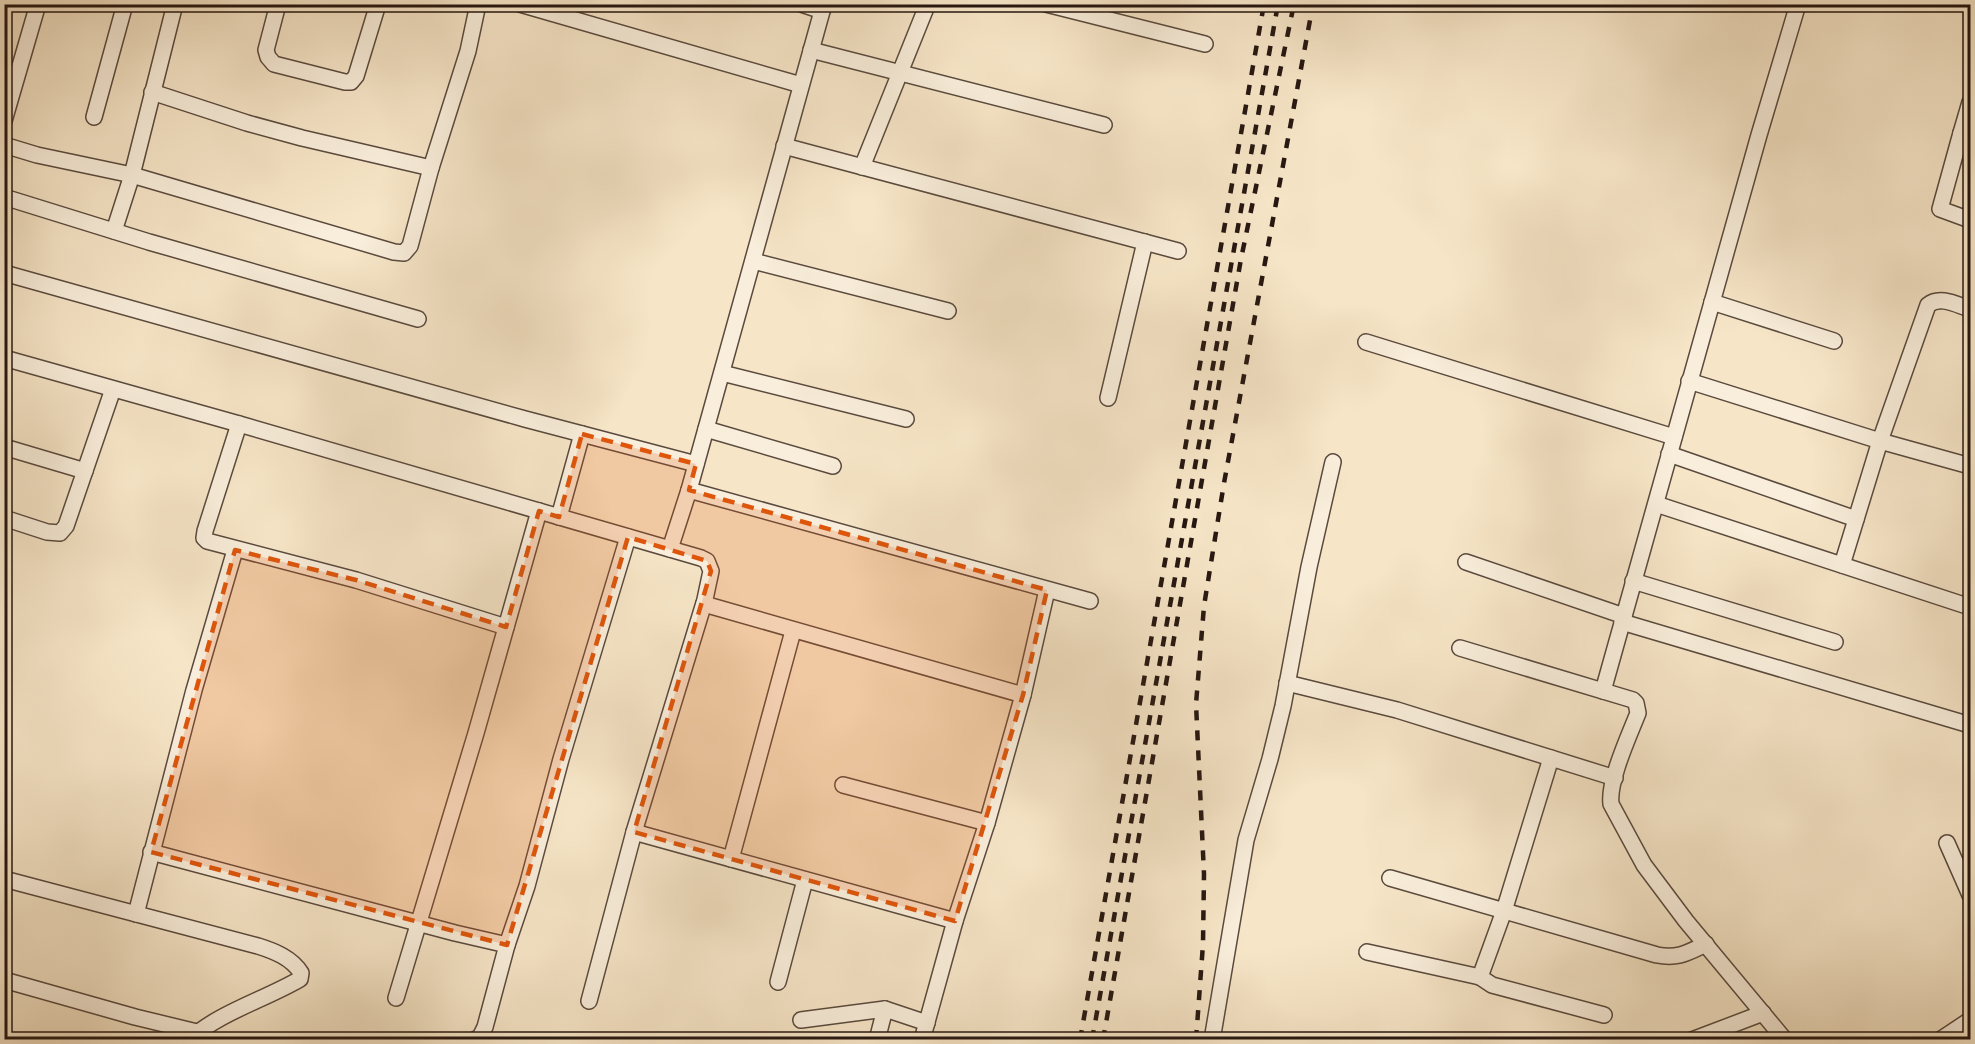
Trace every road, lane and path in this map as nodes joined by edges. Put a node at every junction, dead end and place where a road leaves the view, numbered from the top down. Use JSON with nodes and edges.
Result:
{"nodes":[{"id":1,"x":38,"y":4,"type":"edge"},
{"id":2,"x":125,"y":4,"type":"edge"},
{"id":3,"x":175,"y":4,"type":"edge"},
{"id":4,"x":278,"y":4,"type":"edge"},
{"id":5,"x":378,"y":4,"type":"edge"},
{"id":6,"x":478,"y":4,"type":"edge"},
{"id":7,"x":520,"y":4,"type":"edge"},
{"id":8,"x":801,"y":4,"type":"edge"},
{"id":9,"x":1046,"y":4,"type":"edge"},
{"id":10,"x":1793,"y":6,"type":"edge"},
{"id":11,"x":823,"y":8,"type":"edge"},
{"id":12,"x":926,"y":8,"type":"dead end"},
{"id":13,"x":1080,"y":9,"type":"edge"},
{"id":14,"x":1204,"y":44,"type":"dead end"},
{"id":15,"x":811,"y":50,"type":"junction"},
{"id":16,"x":900,"y":73,"type":"junction"},
{"id":17,"x":801,"y":85,"type":"junction"},
{"id":18,"x":152,"y":92,"type":"junction"},
{"id":19,"x":1971,"y":102,"type":"edge"},
{"id":20,"x":94,"y":117,"type":"dead end"},
{"id":21,"x":4,"y":121,"type":"edge"},
{"id":22,"x":1104,"y":125,"type":"dead end"},
{"id":23,"x":1966,"y":134,"type":"edge"},
{"id":24,"x":4,"y":145,"type":"edge"},
{"id":25,"x":784,"y":146,"type":"junction"},
{"id":26,"x":862,"y":167,"type":"junction"},
{"id":27,"x":431,"y":168,"type":"junction"},
{"id":28,"x":132,"y":176,"type":"junction"},
{"id":29,"x":4,"y":197,"type":"edge"},
{"id":30,"x":1971,"y":220,"type":"edge"},
{"id":31,"x":114,"y":231,"type":"junction"},
{"id":32,"x":1145,"y":242,"type":"junction"},
{"id":33,"x":1178,"y":251,"type":"dead end"},
{"id":34,"x":753,"y":261,"type":"junction"},
{"id":35,"x":4,"y":273,"type":"edge"},
{"id":36,"x":1712,"y":302,"type":"junction"},
{"id":37,"x":1971,"y":309,"type":"edge"},
{"id":38,"x":948,"y":311,"type":"dead end"},
{"id":39,"x":418,"y":319,"type":"dead end"},
{"id":40,"x":1366,"y":342,"type":"dead end"},
{"id":41,"x":1834,"y":342,"type":"dead end"},
{"id":42,"x":4,"y":358,"type":"edge"},
{"id":43,"x":722,"y":373,"type":"junction"},
{"id":44,"x":1689,"y":381,"type":"junction"},
{"id":45,"x":113,"y":388,"type":"junction"},
{"id":46,"x":1108,"y":398,"type":"dead end"},
{"id":47,"x":906,"y":419,"type":"dead end"},
{"id":48,"x":239,"y":424,"type":"junction"},
{"id":49,"x":706,"y":429,"type":"junction"},
{"id":50,"x":582,"y":434,"type":"junction"},
{"id":51,"x":1674,"y":437,"type":"junction"},
{"id":52,"x":1880,"y":441,"type":"junction"},
{"id":53,"x":4,"y":447,"type":"edge"},
{"id":54,"x":1669,"y":454,"type":"junction"},
{"id":55,"x":1333,"y":462,"type":"dead end"},
{"id":56,"x":696,"y":464,"type":"junction"},
{"id":57,"x":833,"y":466,"type":"dead end"},
{"id":58,"x":1971,"y":466,"type":"edge"},
{"id":59,"x":85,"y":471,"type":"junction"},
{"id":60,"x":689,"y":490,"type":"junction"},
{"id":61,"x":1656,"y":504,"type":"junction"},
{"id":62,"x":539,"y":511,"type":"junction"},
{"id":63,"x":4,"y":518,"type":"edge"},
{"id":64,"x":559,"y":518,"type":"junction"},
{"id":65,"x":1856,"y":519,"type":"junction"},
{"id":66,"x":628,"y":537,"type":"junction"},
{"id":67,"x":670,"y":549,"type":"junction"},
{"id":68,"x":236,"y":550,"type":"junction"},
{"id":69,"x":1466,"y":562,"type":"dead end"},
{"id":70,"x":1842,"y":565,"type":"junction"},
{"id":71,"x":1633,"y":581,"type":"junction"},
{"id":72,"x":1047,"y":590,"type":"junction"},
{"id":73,"x":1090,"y":601,"type":"dead end"},
{"id":74,"x":704,"y":603,"type":"junction"},
{"id":75,"x":1971,"y":607,"type":"edge"},
{"id":76,"x":1623,"y":619,"type":"junction"},
{"id":77,"x":506,"y":627,"type":"junction"},
{"id":78,"x":793,"y":630,"type":"junction"},
{"id":79,"x":1835,"y":642,"type":"dead end"},
{"id":80,"x":1460,"y":648,"type":"dead end"},
{"id":81,"x":1287,"y":683,"type":"junction"},
{"id":82,"x":1603,"y":691,"type":"junction"},
{"id":83,"x":1023,"y":695,"type":"junction"},
{"id":84,"x":1971,"y":725,"type":"edge"},
{"id":85,"x":1551,"y":758,"type":"junction"},
{"id":86,"x":1615,"y":778,"type":"junction"},
{"id":87,"x":843,"y":785,"type":"dead end"},
{"id":88,"x":987,"y":823,"type":"junction"},
{"id":89,"x":634,"y":832,"type":"junction"},
{"id":90,"x":1947,"y":843,"type":"dead end"},
{"id":91,"x":151,"y":852,"type":"junction"},
{"id":92,"x":731,"y":859,"type":"junction"},
{"id":93,"x":1390,"y":878,"type":"dead end"},
{"id":94,"x":4,"y":879,"type":"edge"},
{"id":95,"x":805,"y":880,"type":"junction"},
{"id":96,"x":1971,"y":895,"type":"edge"},
{"id":97,"x":1504,"y":911,"type":"junction"},
{"id":98,"x":136,"y":914,"type":"junction"},
{"id":99,"x":955,"y":921,"type":"junction"},
{"id":100,"x":418,"y":923,"type":"junction"},
{"id":101,"x":1706,"y":944,"type":"junction"},
{"id":102,"x":507,"y":945,"type":"junction"},
{"id":103,"x":1367,"y":952,"type":"dead end"},
{"id":104,"x":1480,"y":977,"type":"junction"},
{"id":105,"x":4,"y":980,"type":"edge"},
{"id":106,"x":778,"y":982,"type":"dead end"},
{"id":107,"x":396,"y":998,"type":"dead end"},
{"id":108,"x":589,"y":1001,"type":"dead end"},
{"id":109,"x":885,"y":1009,"type":"junction"},
{"id":110,"x":1763,"y":1013,"type":"junction"},
{"id":111,"x":1604,"y":1015,"type":"dead end"},
{"id":112,"x":801,"y":1020,"type":"dead end"},
{"id":113,"x":1971,"y":1020,"type":"edge"},
{"id":114,"x":927,"y":1023,"type":"junction"},
{"id":115,"x":193,"y":1036,"type":"edge"},
{"id":116,"x":474,"y":1040,"type":"edge"},
{"id":117,"x":877,"y":1040,"type":"edge"},
{"id":118,"x":922,"y":1040,"type":"edge"},
{"id":119,"x":1212,"y":1040,"type":"edge"},
{"id":120,"x":1692,"y":1040,"type":"edge"},
{"id":121,"x":1785,"y":1040,"type":"edge"},
{"id":122,"x":1940,"y":1040,"type":"edge"}],
"edges":[{"from":1,"to":21,"type":"street"},
{"from":2,"to":20,"type":"street"},
{"from":3,"to":18,"type":"street"},
{"from":4,"to":5,"type":"street"},
{"from":6,"to":27,"type":"street"},
{"from":7,"to":17,"type":"street"},
{"from":8,"to":11,"type":"street"},
{"from":9,"to":13,"type":"street"},
{"from":10,"to":36,"type":"street"},
{"from":11,"to":15,"type":"street"},
{"from":12,"to":16,"type":"street"},
{"from":13,"to":14,"type":"street"},
{"from":15,"to":16,"type":"street"},
{"from":15,"to":17,"type":"street"},
{"from":16,"to":22,"type":"street"},
{"from":16,"to":26,"type":"street"},
{"from":17,"to":25,"type":"street"},
{"from":18,"to":27,"type":"street"},
{"from":18,"to":28,"type":"street"},
{"from":19,"to":23,"type":"street"},
{"from":23,"to":30,"type":"street"},
{"from":24,"to":28,"type":"street"},
{"from":25,"to":26,"type":"street"},
{"from":25,"to":34,"type":"street"},
{"from":26,"to":32,"type":"street"},
{"from":27,"to":28,"type":"street"},
{"from":28,"to":31,"type":"street"},
{"from":29,"to":31,"type":"street"},
{"from":31,"to":39,"type":"street"},
{"from":32,"to":33,"type":"street"},
{"from":32,"to":46,"type":"street"},
{"from":34,"to":38,"type":"street"},
{"from":34,"to":43,"type":"street"},
{"from":35,"to":50,"type":"street"},
{"from":36,"to":41,"type":"street"},
{"from":36,"to":44,"type":"street"},
{"from":37,"to":52,"type":"street"},
{"from":40,"to":51,"type":"street"},
{"from":42,"to":45,"type":"street"},
{"from":43,"to":47,"type":"street"},
{"from":43,"to":49,"type":"street"},
{"from":44,"to":51,"type":"street"},
{"from":44,"to":52,"type":"street"},
{"from":45,"to":48,"type":"street"},
{"from":45,"to":59,"type":"street"},
{"from":48,"to":62,"type":"street"},
{"from":48,"to":68,"type":"street"},
{"from":49,"to":56,"type":"street"},
{"from":49,"to":57,"type":"street"},
{"from":50,"to":56,"type":"street"},
{"from":50,"to":64,"type":"street"},
{"from":51,"to":54,"type":"street"},
{"from":52,"to":58,"type":"street"},
{"from":52,"to":65,"type":"street"},
{"from":53,"to":59,"type":"street"},
{"from":54,"to":61,"type":"street"},
{"from":54,"to":65,"type":"street"},
{"from":55,"to":81,"type":"street"},
{"from":56,"to":60,"type":"street"},
{"from":59,"to":63,"type":"street"},
{"from":60,"to":67,"type":"street"},
{"from":60,"to":72,"type":"street"},
{"from":61,"to":70,"type":"street"},
{"from":61,"to":71,"type":"street"},
{"from":62,"to":64,"type":"street"},
{"from":62,"to":77,"type":"street"},
{"from":64,"to":66,"type":"street"},
{"from":65,"to":70,"type":"street"},
{"from":66,"to":67,"type":"street"},
{"from":66,"to":102,"type":"street"},
{"from":67,"to":74,"type":"street"},
{"from":68,"to":77,"type":"street"},
{"from":68,"to":91,"type":"street"},
{"from":69,"to":76,"type":"street"},
{"from":70,"to":75,"type":"street"},
{"from":71,"to":76,"type":"street"},
{"from":71,"to":79,"type":"street"},
{"from":72,"to":73,"type":"street"},
{"from":72,"to":83,"type":"street"},
{"from":74,"to":78,"type":"street"},
{"from":74,"to":89,"type":"street"},
{"from":76,"to":82,"type":"street"},
{"from":76,"to":84,"type":"street"},
{"from":77,"to":100,"type":"street"},
{"from":78,"to":83,"type":"street"},
{"from":78,"to":92,"type":"street"},
{"from":80,"to":82,"type":"street"},
{"from":81,"to":85,"type":"street"},
{"from":81,"to":119,"type":"street"},
{"from":82,"to":86,"type":"street"},
{"from":83,"to":88,"type":"street"},
{"from":85,"to":86,"type":"street"},
{"from":85,"to":97,"type":"street"},
{"from":86,"to":101,"type":"street"},
{"from":87,"to":88,"type":"street"},
{"from":88,"to":99,"type":"street"},
{"from":89,"to":92,"type":"street"},
{"from":89,"to":108,"type":"street"},
{"from":90,"to":96,"type":"street"},
{"from":91,"to":98,"type":"street"},
{"from":91,"to":100,"type":"street"},
{"from":92,"to":95,"type":"street"},
{"from":93,"to":97,"type":"street"},
{"from":94,"to":98,"type":"street"},
{"from":95,"to":99,"type":"street"},
{"from":95,"to":106,"type":"street"},
{"from":97,"to":101,"type":"street"},
{"from":97,"to":104,"type":"street"},
{"from":98,"to":115,"type":"street"},
{"from":99,"to":114,"type":"street"},
{"from":100,"to":102,"type":"street"},
{"from":100,"to":107,"type":"street"},
{"from":101,"to":110,"type":"street"},
{"from":102,"to":116,"type":"street"},
{"from":103,"to":104,"type":"street"},
{"from":104,"to":111,"type":"street"},
{"from":105,"to":115,"type":"street"},
{"from":109,"to":112,"type":"street"},
{"from":109,"to":114,"type":"street"},
{"from":109,"to":117,"type":"street"},
{"from":110,"to":120,"type":"street"},
{"from":110,"to":121,"type":"street"},
{"from":113,"to":122,"type":"street"},
{"from":114,"to":118,"type":"street"}]}
